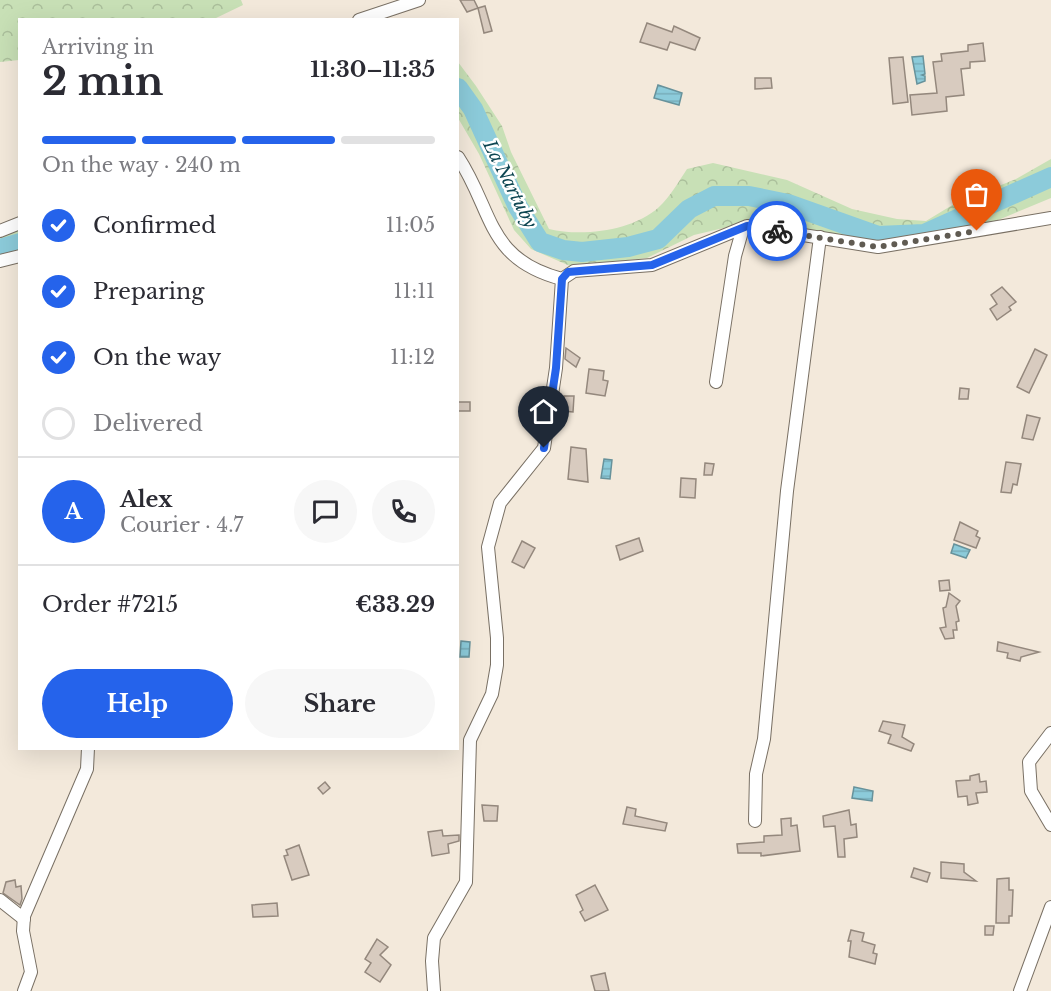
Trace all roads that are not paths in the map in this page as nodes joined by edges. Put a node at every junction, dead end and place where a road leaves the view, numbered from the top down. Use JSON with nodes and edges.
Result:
{"nodes":[{"id":1,"x":419,"y":0,"type":"edge"},
{"id":2,"x":366,"y":18,"type":"edge"},
{"id":3,"x":459,"y":159,"type":"edge"},
{"id":4,"x":1051,"y":218,"type":"edge"},
{"id":5,"x":18,"y":224,"type":"edge"},
{"id":6,"x":743,"y":228,"type":"junction"},
{"id":7,"x":0,"y":231,"type":"edge"},
{"id":8,"x":820,"y":237,"type":"junction"},
{"id":9,"x":18,"y":256,"type":"edge"},
{"id":10,"x":0,"y":261,"type":"edge"},
{"id":11,"x":562,"y":279,"type":"junction"},
{"id":12,"x":716,"y":382,"type":"dead end"},
{"id":13,"x":1051,"y":733,"type":"edge"},
{"id":14,"x":88,"y":750,"type":"edge"},
{"id":15,"x":755,"y":821,"type":"dead end"},
{"id":16,"x":1051,"y":825,"type":"edge"},
{"id":17,"x":0,"y":900,"type":"edge"},
{"id":18,"x":1051,"y":906,"type":"edge"},
{"id":19,"x":24,"y":919,"type":"junction"},
{"id":20,"x":24,"y":991,"type":"edge"},
{"id":21,"x":434,"y":991,"type":"edge"},
{"id":22,"x":1020,"y":991,"type":"edge"}],
"edges":[{"from":1,"to":2,"type":"street"},
{"from":3,"to":11,"type":"street"},
{"from":4,"to":8,"type":"street"},
{"from":5,"to":7,"type":"street"},
{"from":6,"to":8,"type":"street"},
{"from":6,"to":11,"type":"street"},
{"from":6,"to":12,"type":"street"},
{"from":8,"to":15,"type":"street"},
{"from":9,"to":10,"type":"street"},
{"from":11,"to":21,"type":"street"},
{"from":13,"to":16,"type":"street"},
{"from":14,"to":19,"type":"street"},
{"from":17,"to":19,"type":"street"},
{"from":18,"to":22,"type":"street"},
{"from":19,"to":20,"type":"street"}]}
